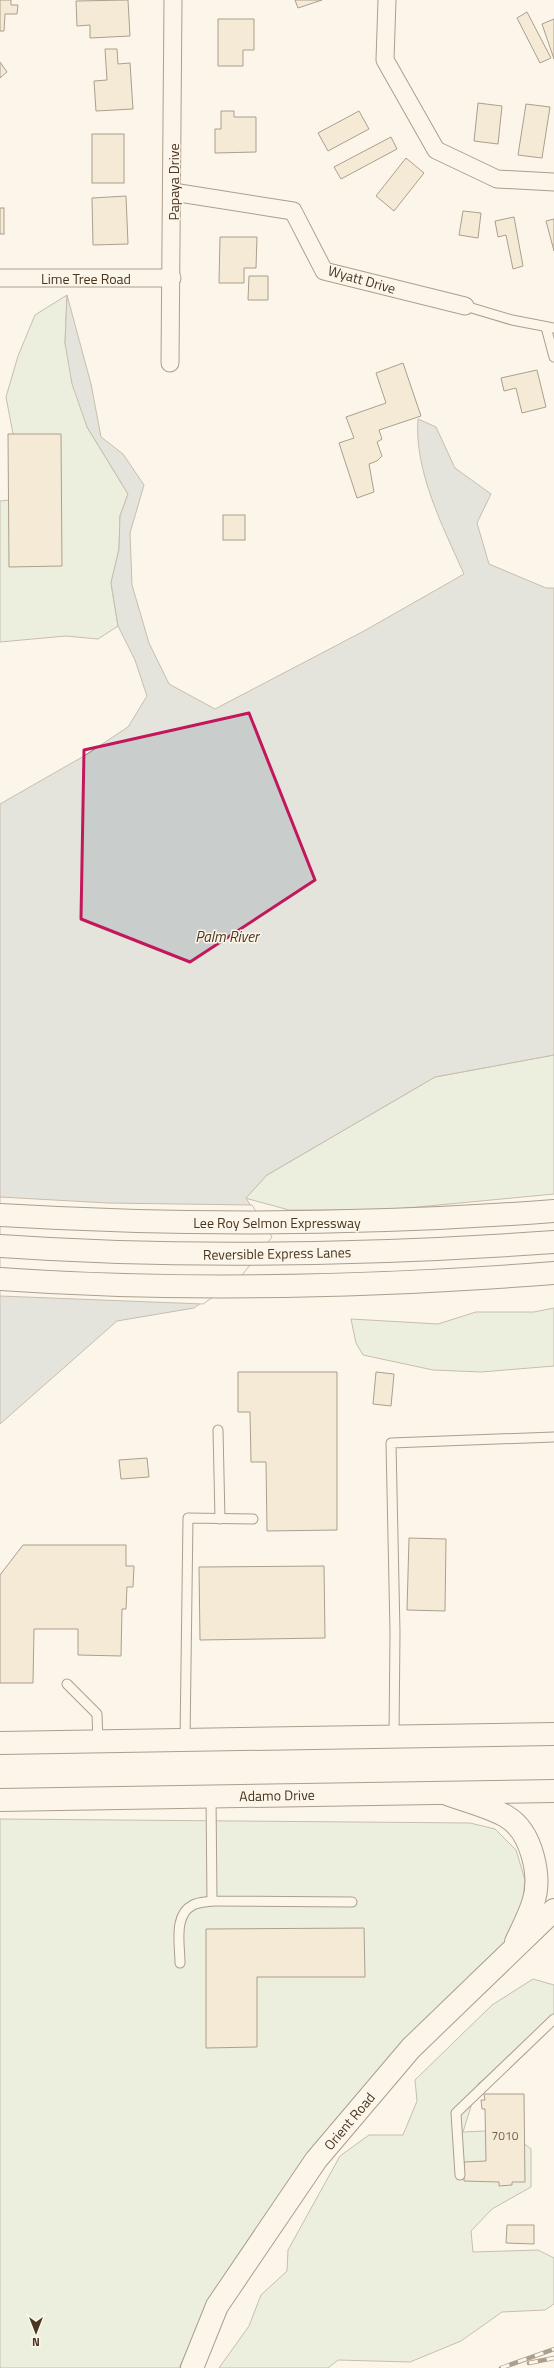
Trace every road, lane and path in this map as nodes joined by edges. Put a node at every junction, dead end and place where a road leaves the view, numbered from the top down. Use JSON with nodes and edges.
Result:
{"nodes":[{"id":1,"x":173,"y":0,"type":"edge"},
{"id":2,"x":387,"y":0,"type":"edge"},
{"id":3,"x":554,"y":182,"type":"edge"},
{"id":4,"x":173,"y":192,"type":"junction"},
{"id":5,"x":0,"y":278,"type":"edge"},
{"id":6,"x":172,"y":278,"type":"junction"},
{"id":7,"x":465,"y":306,"type":"joint"},
{"id":8,"x":550,"y":328,"type":"edge"},
{"id":9,"x":554,"y":357,"type":"edge"},
{"id":10,"x":170,"y":363,"type":"dead end"},
{"id":11,"x":554,"y":1211,"type":"edge"},
{"id":12,"x":0,"y":1215,"type":"edge"},
{"id":13,"x":554,"y":1242,"type":"edge"},
{"id":14,"x":0,"y":1246,"type":"edge"},
{"id":15,"x":554,"y":1273,"type":"edge"},
{"id":16,"x":0,"y":1279,"type":"edge"},
{"id":17,"x":218,"y":1430,"type":"dead end"},
{"id":18,"x":554,"y":1437,"type":"edge"},
{"id":19,"x":220,"y":1519,"type":"junction"},
{"id":20,"x":253,"y":1519,"type":"dead end"},
{"id":21,"x":67,"y":1684,"type":"dead end"},
{"id":22,"x":554,"y":1734,"type":"edge"},
{"id":23,"x":394,"y":1737,"type":"junction"},
{"id":24,"x":185,"y":1740,"type":"junction"},
{"id":25,"x":98,"y":1742,"type":"junction"},
{"id":26,"x":0,"y":1743,"type":"edge"},
{"id":27,"x":554,"y":1790,"type":"edge"},
{"id":28,"x":443,"y":1793,"type":"junction"},
{"id":29,"x":211,"y":1796,"type":"junction"},
{"id":30,"x":0,"y":1800,"type":"edge"},
{"id":31,"x":212,"y":1901,"type":"junction"},
{"id":32,"x":352,"y":1902,"type":"dead end"},
{"id":33,"x":554,"y":1910,"type":"edge"},
{"id":34,"x":513,"y":1950,"type":"junction"},
{"id":35,"x":180,"y":1963,"type":"dead end"},
{"id":36,"x":554,"y":2019,"type":"edge"},
{"id":37,"x":460,"y":2175,"type":"dead end"},
{"id":38,"x":192,"y":2368,"type":"edge"}],
"edges":[{"from":1,"to":4,"type":"street","name":"Papaya Drive"},
{"from":2,"to":3,"type":"street"},
{"from":4,"to":6,"type":"street","name":"Papaya Drive"},
{"from":4,"to":7,"type":"street","name":"Wyatt Drive"},
{"from":5,"to":6,"type":"street","name":"Lime Tree Road"},
{"from":6,"to":10,"type":"street","name":"Papaya Drive"},
{"from":7,"to":8,"type":"lane"},
{"from":8,"to":9,"type":"lane"},
{"from":11,"to":12,"type":"main road","name":"Lee Roy Selmon Expressway"},
{"from":13,"to":14,"type":"main road","name":"Reversible Express Lanes"},
{"from":15,"to":16,"type":"main road"},
{"from":17,"to":19,"type":"lane"},
{"from":18,"to":23,"type":"lane"},
{"from":19,"to":20,"type":"lane"},
{"from":19,"to":24,"type":"lane"},
{"from":21,"to":25,"type":"lane"},
{"from":22,"to":23,"type":"main road"},
{"from":23,"to":24,"type":"main road"},
{"from":24,"to":25,"type":"main road"},
{"from":25,"to":26,"type":"main road"},
{"from":27,"to":28,"type":"main road","name":"Adamo Drive"},
{"from":28,"to":29,"type":"main road","name":"Adamo Drive"},
{"from":28,"to":34,"type":"main road"},
{"from":29,"to":30,"type":"main road","name":"Adamo Drive"},
{"from":29,"to":31,"type":"lane"},
{"from":31,"to":32,"type":"lane"},
{"from":31,"to":35,"type":"lane"},
{"from":33,"to":34,"type":"main road","name":"Orient Road"},
{"from":34,"to":38,"type":"main road","name":"Orient Road"},
{"from":36,"to":37,"type":"lane"}]}
